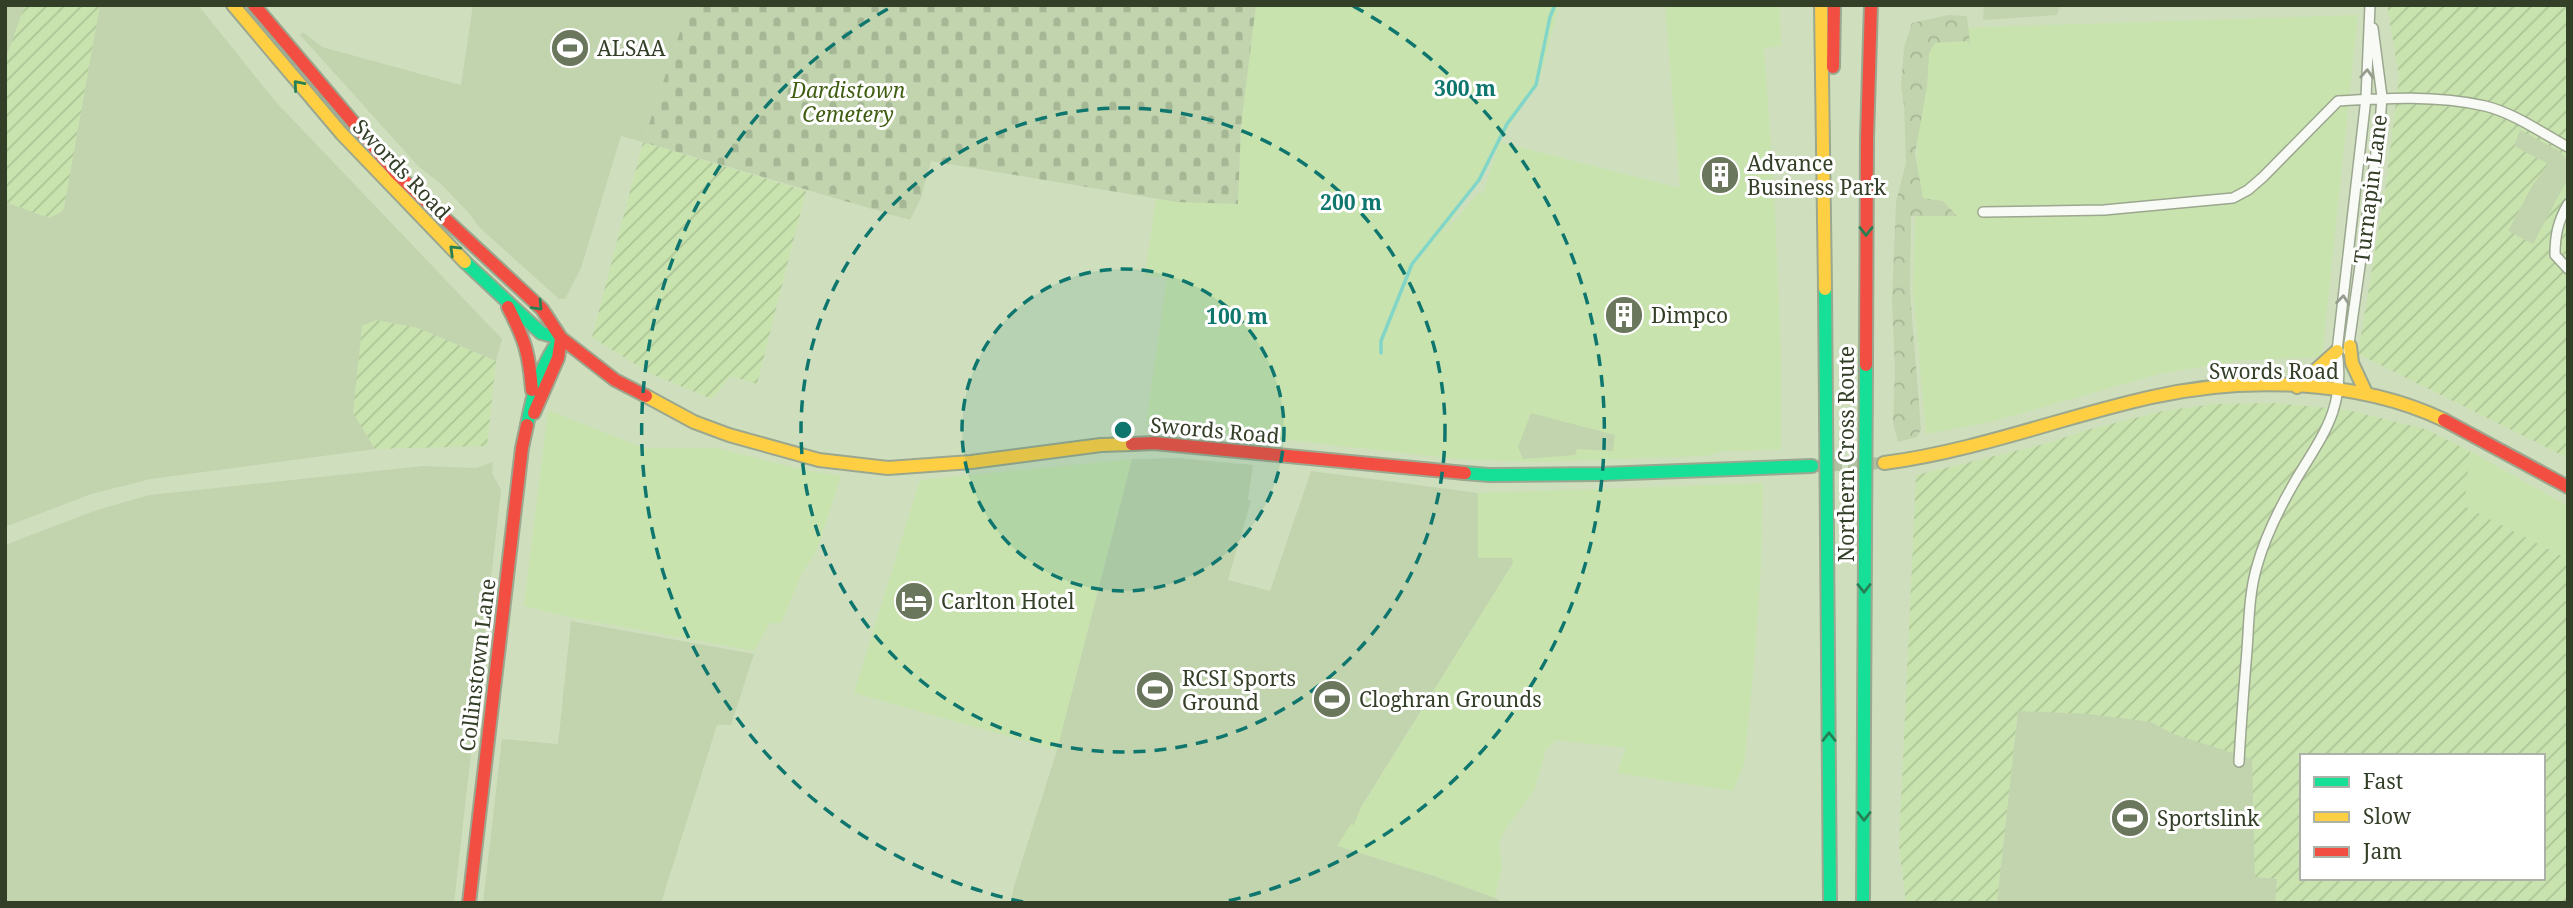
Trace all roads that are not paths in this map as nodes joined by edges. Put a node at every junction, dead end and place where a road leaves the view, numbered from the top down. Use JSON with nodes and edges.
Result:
{"nodes":[{"id":1,"x":233,"y":5,"type":"edge"},
{"id":2,"x":254,"y":5,"type":"edge"},
{"id":3,"x":1821,"y":5,"type":"edge"},
{"id":4,"x":1834,"y":5,"type":"edge"},
{"id":5,"x":1869,"y":5,"type":"edge"},
{"id":6,"x":2370,"y":7,"type":"edge"},
{"id":7,"x":2382,"y":97,"type":"junction"},
{"id":8,"x":2366,"y":99,"type":"junction"},
{"id":9,"x":2568,"y":147,"type":"edge"},
{"id":10,"x":2568,"y":204,"type":"edge"},
{"id":11,"x":1983,"y":212,"type":"dead end"},
{"id":12,"x":2568,"y":269,"type":"edge"},
{"id":13,"x":503,"y":298,"type":"junction"},
{"id":14,"x":561,"y":338,"type":"junction"},
{"id":15,"x":2343,"y":349,"type":"junction"},
{"id":16,"x":2297,"y":387,"type":"junction"},
{"id":17,"x":2337,"y":390,"type":"junction"},
{"id":18,"x":2366,"y":393,"type":"junction"},
{"id":19,"x":532,"y":396,"type":"junction"},
{"id":20,"x":526,"y":433,"type":"junction"},
{"id":21,"x":1828,"y":448,"type":"junction"},
{"id":22,"x":1884,"y":463,"type":"tunnel mouth"},
{"id":23,"x":1812,"y":466,"type":"tunnel mouth"},
{"id":24,"x":2568,"y":486,"type":"edge"},
{"id":25,"x":2239,"y":762,"type":"dead end"},
{"id":26,"x":469,"y":903,"type":"edge"},
{"id":27,"x":1830,"y":903,"type":"edge"},
{"id":28,"x":1863,"y":903,"type":"edge"}],
"edges":[{"from":13,"to":1,"type":"main road","name":"Swords Road","one_way":true},
{"from":2,"to":14,"type":"main road","name":"Swords Road","one_way":true},
{"from":3,"to":21,"type":"main road"},
{"from":4,"to":21,"type":"main road"},
{"from":5,"to":28,"type":"main road","name":"Northern Cross Route","one_way":true},
{"from":6,"to":7,"type":"street","name":"Turnapin Lane"},
{"from":8,"to":6,"type":"street","name":"Turnapin Lane","one_way":true},
{"from":7,"to":8,"type":"street"},
{"from":7,"to":9,"type":"street"},
{"from":7,"to":15,"type":"street","name":"Turnapin Lane"},
{"from":8,"to":11,"type":"street"},
{"from":15,"to":8,"type":"street","name":"Turnapin Lane","one_way":true},
{"from":10,"to":12,"type":"street"},
{"from":13,"to":14,"type":"main road","name":"Swords Road"},
{"from":13,"to":19,"type":"main road"},
{"from":14,"to":19,"type":"main road","name":"Collinstown Lane"},
{"from":14,"to":20,"type":"main road","name":"Collinstown Lane"},
{"from":14,"to":23,"type":"main road","name":"Swords Road"},
{"from":15,"to":16,"type":"main road"},
{"from":15,"to":17,"type":"street","name":"Turnapin Lane"},
{"from":15,"to":18,"type":"main road"},
{"from":16,"to":17,"type":"main road","name":"Swords Road"},
{"from":16,"to":22,"type":"main road","name":"Swords Road"},
{"from":17,"to":18,"type":"main road","name":"Swords Road"},
{"from":17,"to":25,"type":"street","name":"Turnapin Lane"},
{"from":18,"to":24,"type":"main road","name":"Swords Road"},
{"from":19,"to":20,"type":"main road","name":"Collinstown Lane"},
{"from":20,"to":26,"type":"main road","name":"Collinstown Lane"},
{"from":27,"to":21,"type":"main road","name":"Northern Cross Route","one_way":true}]}
